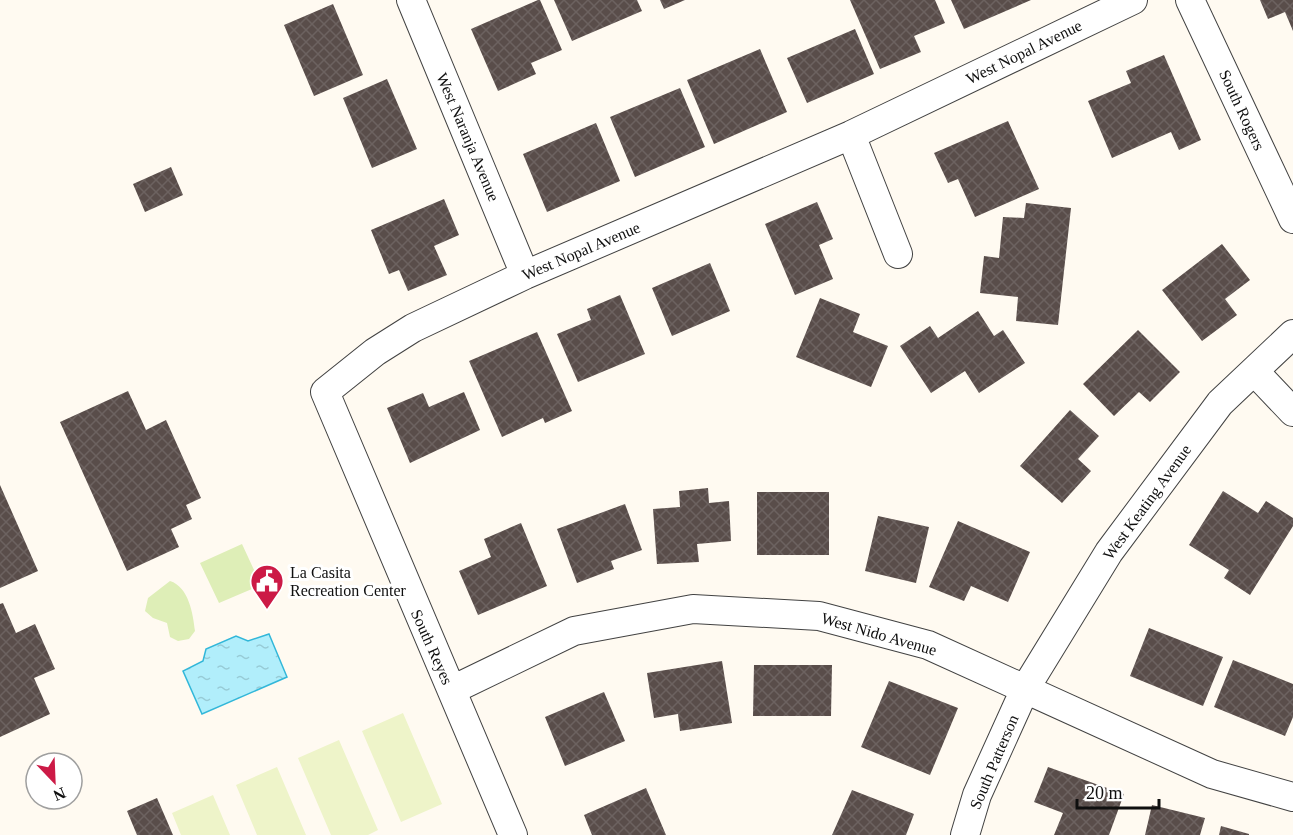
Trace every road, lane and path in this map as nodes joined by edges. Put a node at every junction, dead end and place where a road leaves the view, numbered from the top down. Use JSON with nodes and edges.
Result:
{"nodes":[{"id":1,"x":411,"y":0,"type":"edge"},
{"id":2,"x":1133,"y":0,"type":"edge"},
{"id":3,"x":1190,"y":0,"type":"edge"},
{"id":4,"x":851,"y":135,"type":"junction"},
{"id":5,"x":1293,"y":219,"type":"edge"},
{"id":6,"x":898,"y":254,"type":"dead end"},
{"id":7,"x":525,"y":275,"type":"junction"},
{"id":8,"x":1293,"y":334,"type":"edge"},
{"id":9,"x":1254,"y":371,"type":"junction"},
{"id":10,"x":325,"y":393,"type":"joint"},
{"id":11,"x":1293,"y":412,"type":"edge"},
{"id":12,"x":1025,"y":689,"type":"junction"},
{"id":13,"x":452,"y":690,"type":"junction"},
{"id":14,"x":1293,"y":797,"type":"edge"},
{"id":15,"x":513,"y":835,"type":"edge"},
{"id":16,"x":965,"y":835,"type":"edge"}],
"edges":[{"from":1,"to":7,"type":"street","name":"West Naranja Avenue"},
{"from":2,"to":4,"type":"street","name":"West Nopal Avenue"},
{"from":3,"to":5,"type":"street","name":"South Rogers"},
{"from":4,"to":6,"type":"street"},
{"from":4,"to":7,"type":"street","name":"West Nopal Avenue"},
{"from":7,"to":10,"type":"street","name":"West Nopal Avenue"},
{"from":8,"to":9,"type":"street","name":"West Keating Avenue"},
{"from":9,"to":11,"type":"street"},
{"from":9,"to":12,"type":"street","name":"West Keating Avenue"},
{"from":10,"to":13,"type":"street","name":"South Reyes"},
{"from":12,"to":13,"type":"street","name":"West Nido Avenue"},
{"from":12,"to":14,"type":"street","name":"West Nido Avenue"},
{"from":12,"to":16,"type":"street","name":"South Patterson"},
{"from":13,"to":15,"type":"street","name":"South Reyes"}]}
